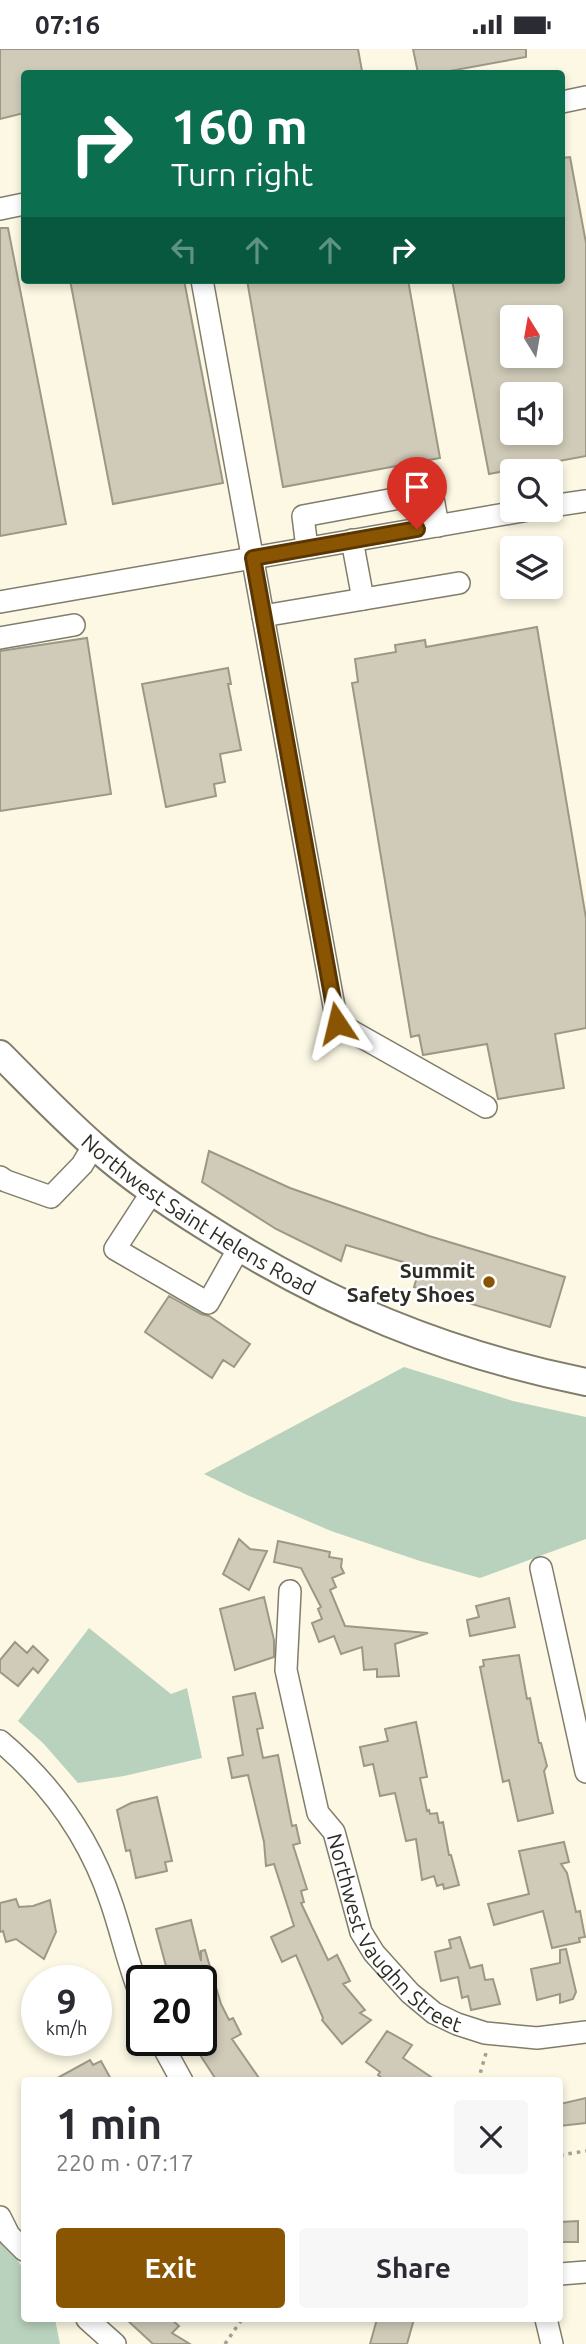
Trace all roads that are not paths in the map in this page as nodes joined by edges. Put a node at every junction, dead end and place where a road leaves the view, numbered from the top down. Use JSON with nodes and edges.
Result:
{"nodes":[{"id":1,"x":586,"y":97,"type":"edge"},
{"id":2,"x":565,"y":101,"type":"edge"},
{"id":3,"x":203,"y":284,"type":"edge"},
{"id":4,"x":586,"y":501,"type":"edge"},
{"id":5,"x":563,"y":504,"type":"edge"},
{"id":6,"x":500,"y":515,"type":"edge"},
{"id":7,"x":438,"y":526,"type":"junction"},
{"id":8,"x":352,"y":540,"type":"junction"},
{"id":9,"x":307,"y":548,"type":"junction"},
{"id":10,"x":253,"y":558,"type":"junction"},
{"id":11,"x":459,"y":583,"type":"dead end"},
{"id":12,"x":363,"y":599,"type":"junction"},
{"id":13,"x":0,"y":602,"type":"edge"},
{"id":14,"x":263,"y":616,"type":"junction"},
{"id":15,"x":74,"y":625,"type":"dead end"},
{"id":16,"x":0,"y":638,"type":"edge"},
{"id":17,"x":0,"y":1053,"type":"edge"},
{"id":18,"x":486,"y":1107,"type":"dead end"},
{"id":19,"x":94,"y":1145,"type":"junction"},
{"id":20,"x":0,"y":1177,"type":"edge"},
{"id":21,"x":152,"y":1192,"type":"junction"},
{"id":22,"x":239,"y":1248,"type":"junction"},
{"id":23,"x":586,"y":1382,"type":"edge"},
{"id":24,"x":541,"y":1568,"type":"dead end"},
{"id":25,"x":290,"y":1591,"type":"dead end"},
{"id":26,"x":0,"y":1741,"type":"edge"},
{"id":27,"x":586,"y":1772,"type":"edge"},
{"id":28,"x":131,"y":1965,"type":"edge"},
{"id":29,"x":586,"y":2032,"type":"edge"},
{"id":30,"x":168,"y":2056,"type":"edge"},
{"id":31,"x":180,"y":2077,"type":"edge"},
{"id":32,"x":0,"y":2217,"type":"edge"},
{"id":33,"x":21,"y":2247,"type":"edge"},
{"id":34,"x":586,"y":2272,"type":"edge"},
{"id":35,"x":563,"y":2274,"type":"edge"},
{"id":36,"x":89,"y":2322,"type":"edge"},
{"id":37,"x":547,"y":2322,"type":"edge"},
{"id":38,"x":115,"y":2344,"type":"edge"},
{"id":39,"x":552,"y":2344,"type":"edge"}],
"edges":[{"from":1,"to":2,"type":"street"},
{"from":3,"to":10,"type":"street"},
{"from":4,"to":5,"type":"street"},
{"from":6,"to":7,"type":"street"},
{"from":7,"to":8,"type":"street"},
{"from":7,"to":9,"type":"street"},
{"from":8,"to":9,"type":"street"},
{"from":8,"to":12,"type":"street"},
{"from":9,"to":10,"type":"street"},
{"from":10,"to":13,"type":"street"},
{"from":10,"to":14,"type":"street"},
{"from":11,"to":12,"type":"street"},
{"from":12,"to":14,"type":"street"},
{"from":14,"to":18,"type":"street"},
{"from":15,"to":16,"type":"street"},
{"from":17,"to":19,"type":"main road","name":"Northwest Saint Helens Road"},
{"from":19,"to":20,"type":"street"},
{"from":19,"to":21,"type":"main road","name":"Northwest Saint Helens Road"},
{"from":21,"to":22,"type":"main road","name":"Northwest Saint Helens Road"},
{"from":21,"to":22,"type":"street"},
{"from":22,"to":23,"type":"main road","name":"Northwest Saint Helens Road"},
{"from":24,"to":27,"type":"street"},
{"from":25,"to":29,"type":"street","name":"Northwest Vaughn Street"},
{"from":26,"to":28,"type":"street"},
{"from":30,"to":31,"type":"street"},
{"from":32,"to":33,"type":"street"},
{"from":34,"to":35,"type":"street"},
{"from":36,"to":38,"type":"street"},
{"from":37,"to":39,"type":"street"}]}
